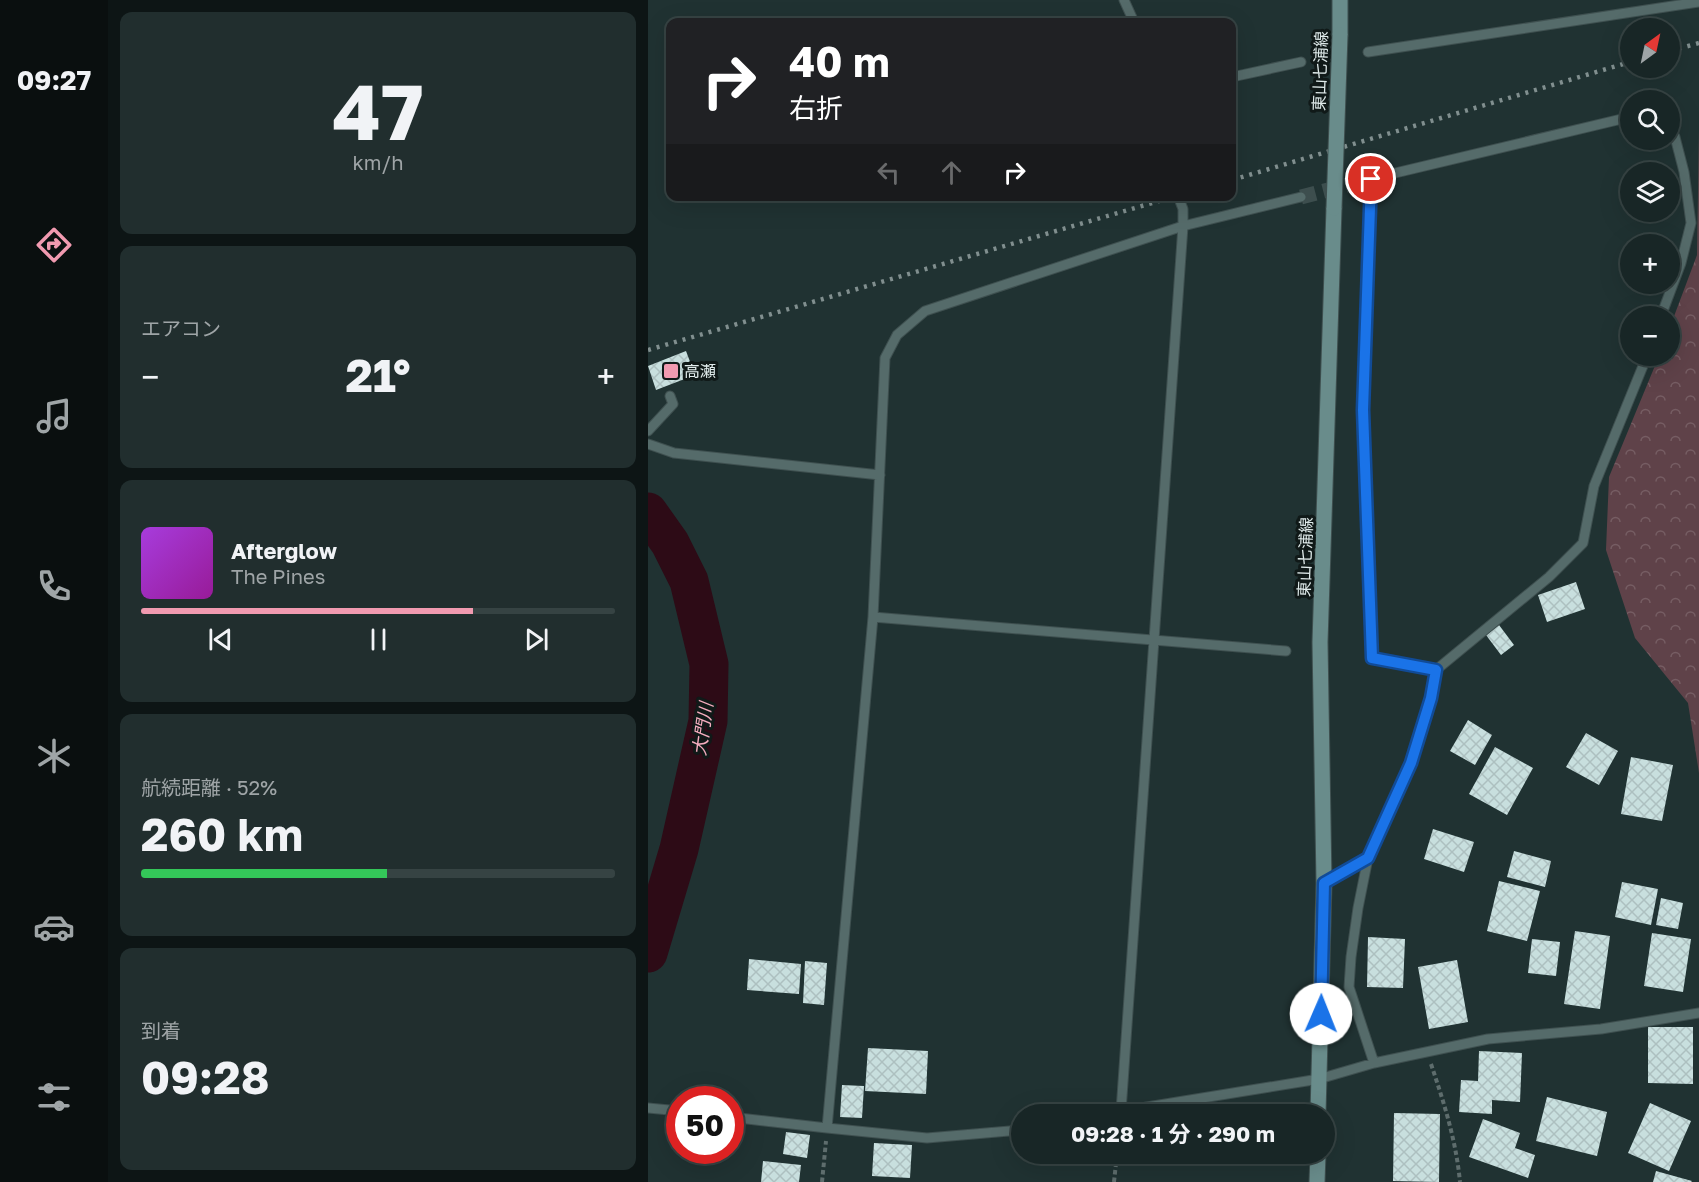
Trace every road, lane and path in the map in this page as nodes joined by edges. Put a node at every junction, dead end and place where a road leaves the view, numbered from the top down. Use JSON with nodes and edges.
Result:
{"nodes":[{"id":1,"x":1124,"y":0,"type":"edge"},
{"id":2,"x":1340,"y":0,"type":"edge"},
{"id":3,"x":1699,"y":2,"type":"edge"},
{"id":4,"x":1132,"y":18,"type":"edge"},
{"id":5,"x":1368,"y":52,"type":"dead end"},
{"id":6,"x":1301,"y":62,"type":"dead end"},
{"id":7,"x":1236,"y":75,"type":"edge"},
{"id":8,"x":1620,"y":119,"type":"edge"},
{"id":9,"x":1678,"y":150,"type":"edge"},
{"id":10,"x":1301,"y":197,"type":"tunnel mouth"},
{"id":11,"x":1180,"y":201,"type":"edge"},
{"id":12,"x":1183,"y":226,"type":"junction"},
{"id":13,"x":1665,"y":306,"type":"edge"},
{"id":14,"x":1643,"y":366,"type":"edge"},
{"id":15,"x":670,"y":396,"type":"dead end"},
{"id":16,"x":648,"y":431,"type":"edge"},
{"id":17,"x":648,"y":444,"type":"edge"},
{"id":18,"x":880,"y":475,"type":"junction"},
{"id":19,"x":873,"y":617,"type":"junction"},
{"id":20,"x":1155,"y":641,"type":"junction"},
{"id":21,"x":1286,"y":651,"type":"dead end"},
{"id":22,"x":1436,"y":670,"type":"junction"},
{"id":23,"x":1368,"y":858,"type":"junction"},
{"id":24,"x":1324,"y":883,"type":"junction"},
{"id":25,"x":1699,"y":1013,"type":"edge"},
{"id":26,"x":1427,"y":1052,"type":"junction"},
{"id":27,"x":1374,"y":1063,"type":"junction"},
{"id":28,"x":1319,"y":1079,"type":"junction"},
{"id":29,"x":1122,"y":1104,"type":"edge"},
{"id":30,"x":1164,"y":1104,"type":"edge"},
{"id":31,"x":1318,"y":1104,"type":"edge"},
{"id":32,"x":648,"y":1108,"type":"edge"},
{"id":33,"x":666,"y":1110,"type":"edge"},
{"id":34,"x":744,"y":1119,"type":"edge"},
{"id":35,"x":827,"y":1128,"type":"junction"},
{"id":36,"x":1011,"y":1131,"type":"edge"},
{"id":37,"x":1116,"y":1164,"type":"edge"},
{"id":38,"x":1318,"y":1164,"type":"edge"},
{"id":39,"x":822,"y":1182,"type":"edge"},
{"id":40,"x":1114,"y":1182,"type":"edge"},
{"id":41,"x":1317,"y":1182,"type":"edge"},
{"id":42,"x":1460,"y":1182,"type":"edge"}],
"edges":[{"from":1,"to":4,"type":"lane"},
{"from":2,"to":24,"type":"main road","name":"東山七浦線","bridge":true},
{"from":3,"to":5,"type":"lane"},
{"from":6,"to":7,"type":"lane"},
{"from":8,"to":22,"type":"lane"},
{"from":9,"to":13,"type":"lane"},
{"from":10,"to":12,"type":"lane"},
{"from":11,"to":12,"type":"lane"},
{"from":12,"to":18,"type":"lane"},
{"from":12,"to":20,"type":"lane"},
{"from":14,"to":22,"type":"lane"},
{"from":15,"to":16,"type":"lane"},
{"from":17,"to":18,"type":"lane"},
{"from":18,"to":19,"type":"lane"},
{"from":19,"to":20,"type":"lane"},
{"from":19,"to":35,"type":"lane"},
{"from":20,"to":21,"type":"lane"},
{"from":20,"to":29,"type":"lane"},
{"from":22,"to":23,"type":"lane"},
{"from":23,"to":24,"type":"lane"},
{"from":23,"to":27,"type":"lane"},
{"from":24,"to":28,"type":"main road","name":"東山七浦線"},
{"from":25,"to":26,"type":"lane"},
{"from":26,"to":27,"type":"lane"},
{"from":26,"to":42,"type":"path"},
{"from":27,"to":28,"type":"lane"},
{"from":28,"to":30,"type":"lane"},
{"from":28,"to":31,"type":"main road","name":"東山七浦線"},
{"from":32,"to":33,"type":"lane"},
{"from":34,"to":35,"type":"lane"},
{"from":35,"to":36,"type":"lane"},
{"from":35,"to":39,"type":"path"},
{"from":37,"to":40,"type":"path"},
{"from":38,"to":41,"type":"main road"}]}
